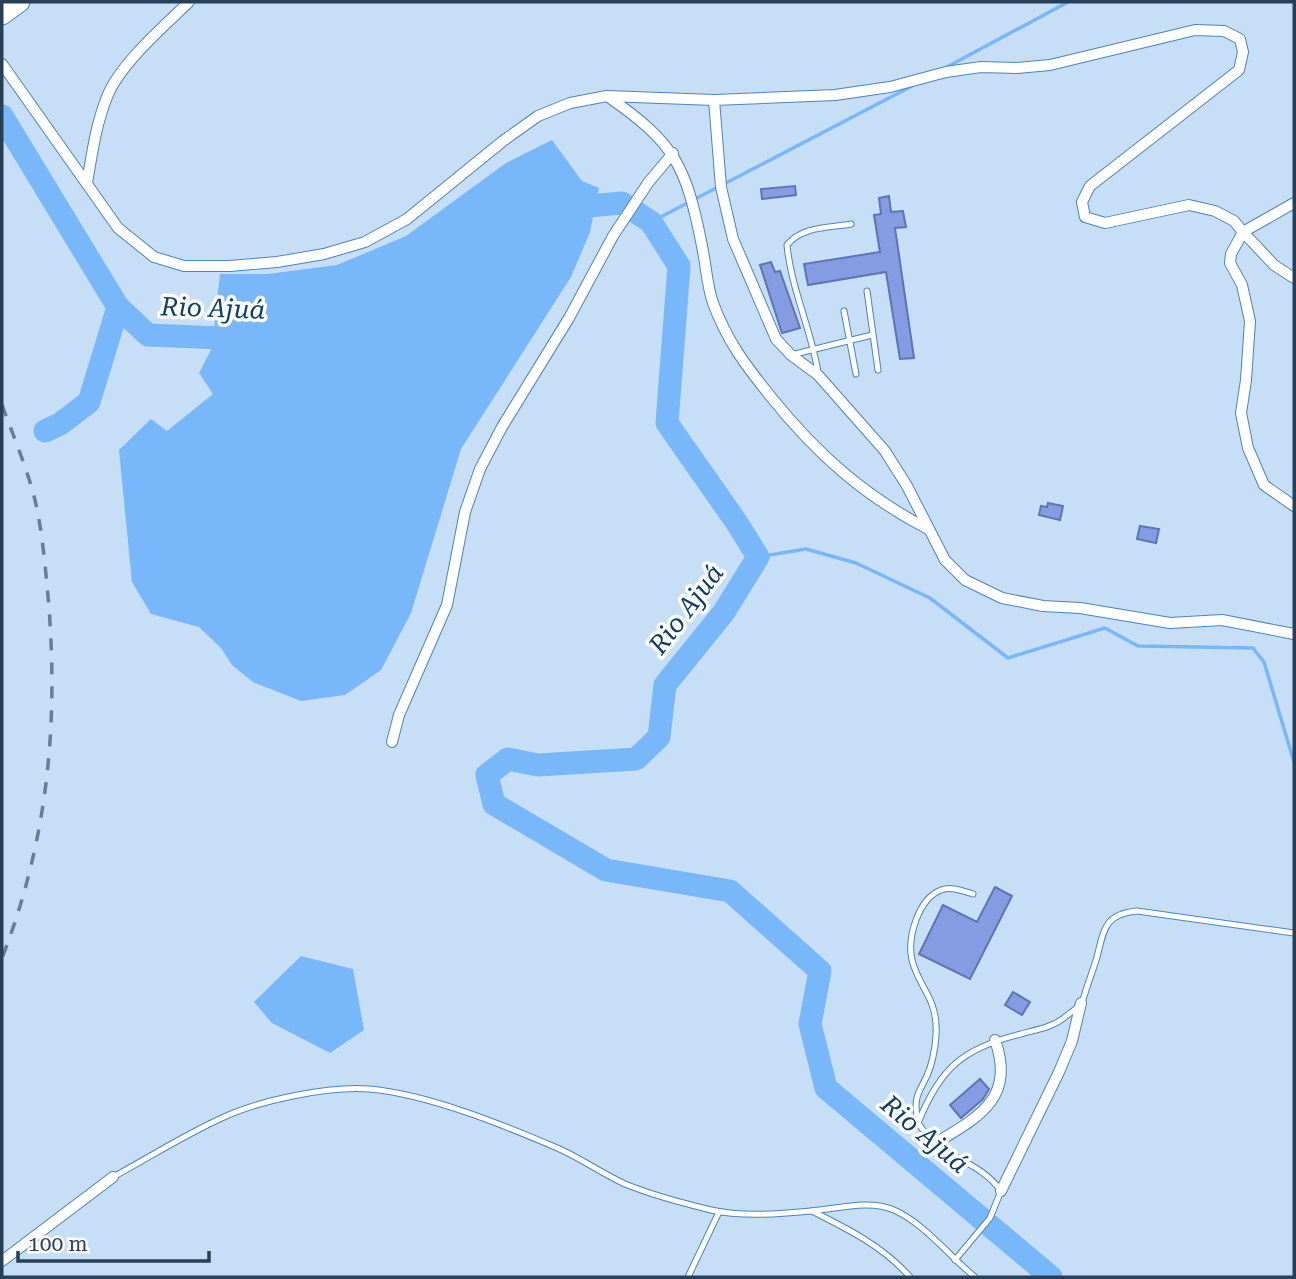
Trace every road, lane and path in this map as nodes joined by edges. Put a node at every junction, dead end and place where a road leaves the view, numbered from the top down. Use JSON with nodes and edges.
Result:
{"nodes":[{"id":1,"x":20,"y":2,"type":"edge"},
{"id":2,"x":189,"y":2,"type":"edge"},
{"id":3,"x":2,"y":15,"type":"edge"},
{"id":4,"x":2,"y":64,"type":"edge"},
{"id":5,"x":607,"y":96,"type":"junction"},
{"id":6,"x":714,"y":100,"type":"junction"},
{"id":7,"x":673,"y":153,"type":"junction"},
{"id":8,"x":88,"y":183,"type":"junction"},
{"id":9,"x":1294,"y":203,"type":"edge"},
{"id":10,"x":851,"y":225,"type":"dead end"},
{"id":11,"x":1244,"y":232,"type":"junction"},
{"id":12,"x":1294,"y":278,"type":"edge"},
{"id":13,"x":867,"y":291,"type":"dead end"},
{"id":14,"x":844,"y":311,"type":"dead end"},
{"id":15,"x":872,"y":335,"type":"junction"},
{"id":16,"x":849,"y":340,"type":"junction"},
{"id":17,"x":814,"y":349,"type":"junction"},
{"id":18,"x":791,"y":355,"type":"junction"},
{"id":19,"x":878,"y":370,"type":"dead end"},
{"id":20,"x":856,"y":374,"type":"dead end"},
{"id":21,"x":818,"y":375,"type":"junction"},
{"id":22,"x":1294,"y":506,"type":"edge"},
{"id":23,"x":928,"y":529,"type":"junction"},
{"id":24,"x":1294,"y":634,"type":"edge"},
{"id":25,"x":392,"y":742,"type":"dead end"},
{"id":26,"x":973,"y":894,"type":"dead end"},
{"id":27,"x":1294,"y":933,"type":"edge"},
{"id":28,"x":1081,"y":1003,"type":"junction"},
{"id":29,"x":995,"y":1040,"type":"junction"},
{"id":30,"x":918,"y":1124,"type":"junction"},
{"id":31,"x":934,"y":1144,"type":"junction"},
{"id":32,"x":113,"y":1177,"type":"joint"},
{"id":33,"x":1000,"y":1191,"type":"junction"},
{"id":34,"x":812,"y":1211,"type":"junction"},
{"id":35,"x":719,"y":1212,"type":"junction"},
{"id":36,"x":955,"y":1260,"type":"junction"},
{"id":37,"x":2,"y":1261,"type":"edge"},
{"id":38,"x":688,"y":1277,"type":"edge"},
{"id":39,"x":910,"y":1277,"type":"edge"},
{"id":40,"x":975,"y":1277,"type":"edge"}],
"edges":[{"from":1,"to":3,"type":"highway"},
{"from":2,"to":8,"type":"street"},
{"from":4,"to":8,"type":"street"},
{"from":5,"to":6,"type":"street"},
{"from":5,"to":7,"type":"street"},
{"from":5,"to":8,"type":"street"},
{"from":6,"to":11,"type":"street"},
{"from":6,"to":18,"type":"street"},
{"from":7,"to":23,"type":"street"},
{"from":7,"to":25,"type":"street"},
{"from":9,"to":11,"type":"street"},
{"from":10,"to":17,"type":"lane"},
{"from":11,"to":12,"type":"street"},
{"from":11,"to":22,"type":"street"},
{"from":13,"to":15,"type":"lane"},
{"from":14,"to":16,"type":"lane"},
{"from":15,"to":16,"type":"lane"},
{"from":15,"to":19,"type":"lane"},
{"from":16,"to":17,"type":"lane"},
{"from":16,"to":20,"type":"lane"},
{"from":17,"to":18,"type":"lane"},
{"from":17,"to":21,"type":"lane"},
{"from":18,"to":21,"type":"street"},
{"from":21,"to":23,"type":"street"},
{"from":23,"to":24,"type":"street"},
{"from":26,"to":30,"type":"lane"},
{"from":27,"to":28,"type":"lane"},
{"from":28,"to":29,"type":"lane"},
{"from":28,"to":33,"type":"street"},
{"from":29,"to":30,"type":"lane"},
{"from":29,"to":31,"type":"street"},
{"from":30,"to":31,"type":"lane"},
{"from":31,"to":33,"type":"lane"},
{"from":32,"to":35,"type":"lane"},
{"from":32,"to":37,"type":"street"},
{"from":33,"to":36,"type":"lane"},
{"from":34,"to":35,"type":"lane"},
{"from":34,"to":36,"type":"lane"},
{"from":34,"to":39,"type":"lane"},
{"from":35,"to":38,"type":"lane"},
{"from":36,"to":40,"type":"lane"}]}
